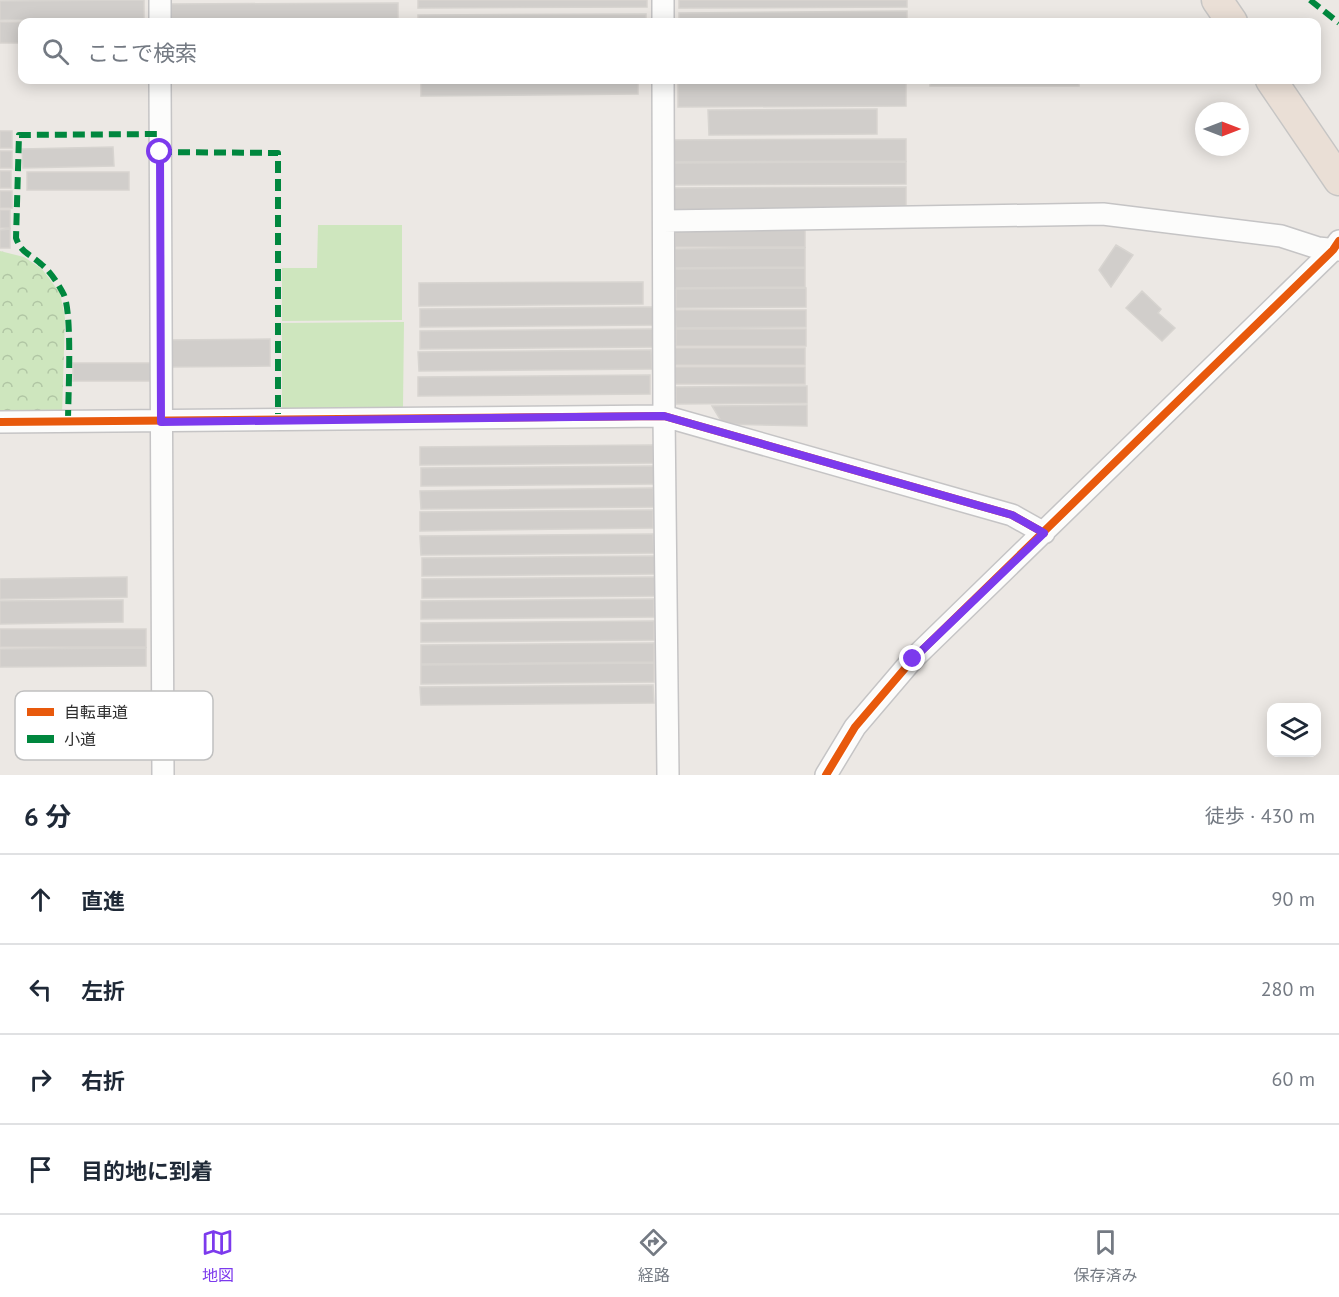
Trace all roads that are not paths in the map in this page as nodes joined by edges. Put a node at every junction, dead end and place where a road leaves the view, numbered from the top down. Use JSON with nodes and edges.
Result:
{"nodes":[{"id":1,"x":160,"y":0,"type":"edge"},
{"id":2,"x":663,"y":0,"type":"edge"},
{"id":3,"x":1217,"y":0,"type":"edge"},
{"id":4,"x":160,"y":18,"type":"edge"},
{"id":5,"x":663,"y":18,"type":"edge"},
{"id":6,"x":1229,"y":18,"type":"edge"},
{"id":7,"x":160,"y":84,"type":"edge"},
{"id":8,"x":663,"y":84,"type":"edge"},
{"id":9,"x":1274,"y":84,"type":"edge"},
{"id":10,"x":1339,"y":180,"type":"edge"},
{"id":11,"x":664,"y":221,"type":"junction"},
{"id":12,"x":1337,"y":247,"type":"edge"},
{"id":13,"x":664,"y":416,"type":"junction"},
{"id":14,"x":0,"y":422,"type":"edge"},
{"id":15,"x":161,"y":422,"type":"junction"},
{"id":16,"x":1044,"y":533,"type":"junction"},
{"id":17,"x":163,"y":691,"type":"edge"},
{"id":18,"x":163,"y":760,"type":"edge"},
{"id":19,"x":163,"y":775,"type":"edge"},
{"id":20,"x":668,"y":775,"type":"edge"},
{"id":21,"x":826,"y":775,"type":"edge"}],
"edges":[{"from":1,"to":4,"type":"street"},
{"from":2,"to":5,"type":"street"},
{"from":3,"to":6,"type":"highway"},
{"from":7,"to":15,"type":"street"},
{"from":8,"to":11,"type":"street"},
{"from":9,"to":10,"type":"highway"},
{"from":11,"to":12,"type":"street"},
{"from":11,"to":13,"type":"street"},
{"from":12,"to":16,"type":"street"},
{"from":13,"to":15,"type":"street"},
{"from":13,"to":16,"type":"street"},
{"from":13,"to":20,"type":"street"},
{"from":14,"to":15,"type":"street"},
{"from":15,"to":17,"type":"street"},
{"from":16,"to":21,"type":"street"},
{"from":18,"to":19,"type":"street"}]}
